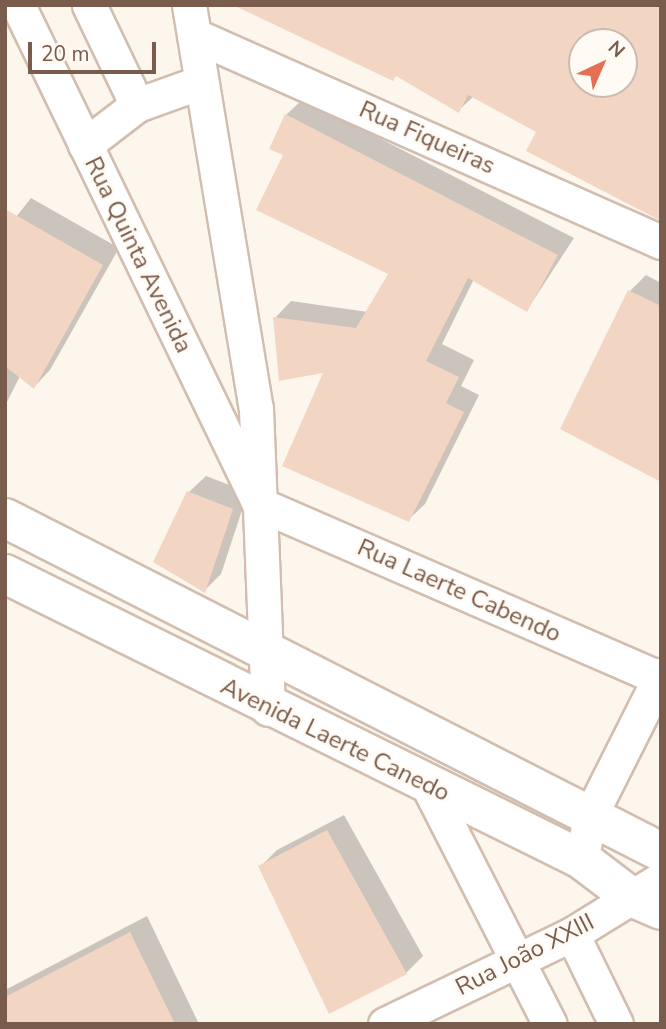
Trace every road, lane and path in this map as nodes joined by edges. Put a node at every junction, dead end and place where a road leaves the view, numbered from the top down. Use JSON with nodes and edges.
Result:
{"nodes":[{"id":1,"x":18,"y":5,"type":"edge"},
{"id":2,"x":89,"y":5,"type":"edge"},
{"id":3,"x":191,"y":20,"type":"edge"},
{"id":4,"x":198,"y":83,"type":"junction"},
{"id":5,"x":137,"y":105,"type":"junction"},
{"id":6,"x":85,"y":145,"type":"junction"},
{"id":7,"x":661,"y":242,"type":"edge"},
{"id":8,"x":259,"y":504,"type":"junction"},
{"id":9,"x":5,"y":518,"type":"edge"},
{"id":10,"x":5,"y":574,"type":"edge"},
{"id":11,"x":261,"y":645,"type":"junction"},
{"id":12,"x":660,"y":677,"type":"edge"},
{"id":13,"x":268,"y":709,"type":"junction"},
{"id":14,"x":428,"y":786,"type":"junction"},
{"id":15,"x":591,"y":814,"type":"junction"},
{"id":16,"x":661,"y":852,"type":"edge"},
{"id":17,"x":581,"y":859,"type":"junction"},
{"id":18,"x":651,"y":895,"type":"edge"},
{"id":19,"x":572,"y":934,"type":"junction"},
{"id":20,"x":519,"y":961,"type":"junction"},
{"id":21,"x":385,"y":1024,"type":"edge"},
{"id":22,"x":550,"y":1024,"type":"edge"},
{"id":23,"x":616,"y":1024,"type":"edge"}],
"edges":[{"from":1,"to":6,"type":"street","name":"Rua Quinta Avenida"},
{"from":2,"to":5,"type":"street"},
{"from":3,"to":4,"type":"street"},
{"from":3,"to":7,"type":"street","name":"Rua Fiqueiras"},
{"from":4,"to":5,"type":"street"},
{"from":4,"to":8,"type":"street"},
{"from":5,"to":6,"type":"street"},
{"from":6,"to":8,"type":"street","name":"Rua Quinta Avenida"},
{"from":8,"to":11,"type":"street"},
{"from":8,"to":12,"type":"street","name":"Rua Laerte Cabendo"},
{"from":9,"to":11,"type":"street","name":"Avenida Laerte Canedo"},
{"from":10,"to":13,"type":"street","name":"Avenida Laerte Canedo"},
{"from":11,"to":13,"type":"street"},
{"from":11,"to":15,"type":"street","name":"Avenida Laerte Canedo"},
{"from":12,"to":15,"type":"street"},
{"from":13,"to":14,"type":"street","name":"Avenida Laerte Canedo"},
{"from":14,"to":17,"type":"street","name":"Avenida Laerte Canedo"},
{"from":14,"to":20,"type":"street"},
{"from":15,"to":16,"type":"street","name":"Avenida Laerte Canedo"},
{"from":15,"to":17,"type":"street"},
{"from":17,"to":18,"type":"street","name":"Avenida Laerte Canedo"},
{"from":18,"to":19,"type":"street","name":"Rua João XXIII"},
{"from":19,"to":20,"type":"street","name":"Rua João XXIII"},
{"from":19,"to":23,"type":"street"},
{"from":20,"to":21,"type":"street","name":"Rua João XXIII"},
{"from":20,"to":22,"type":"street"}]}
